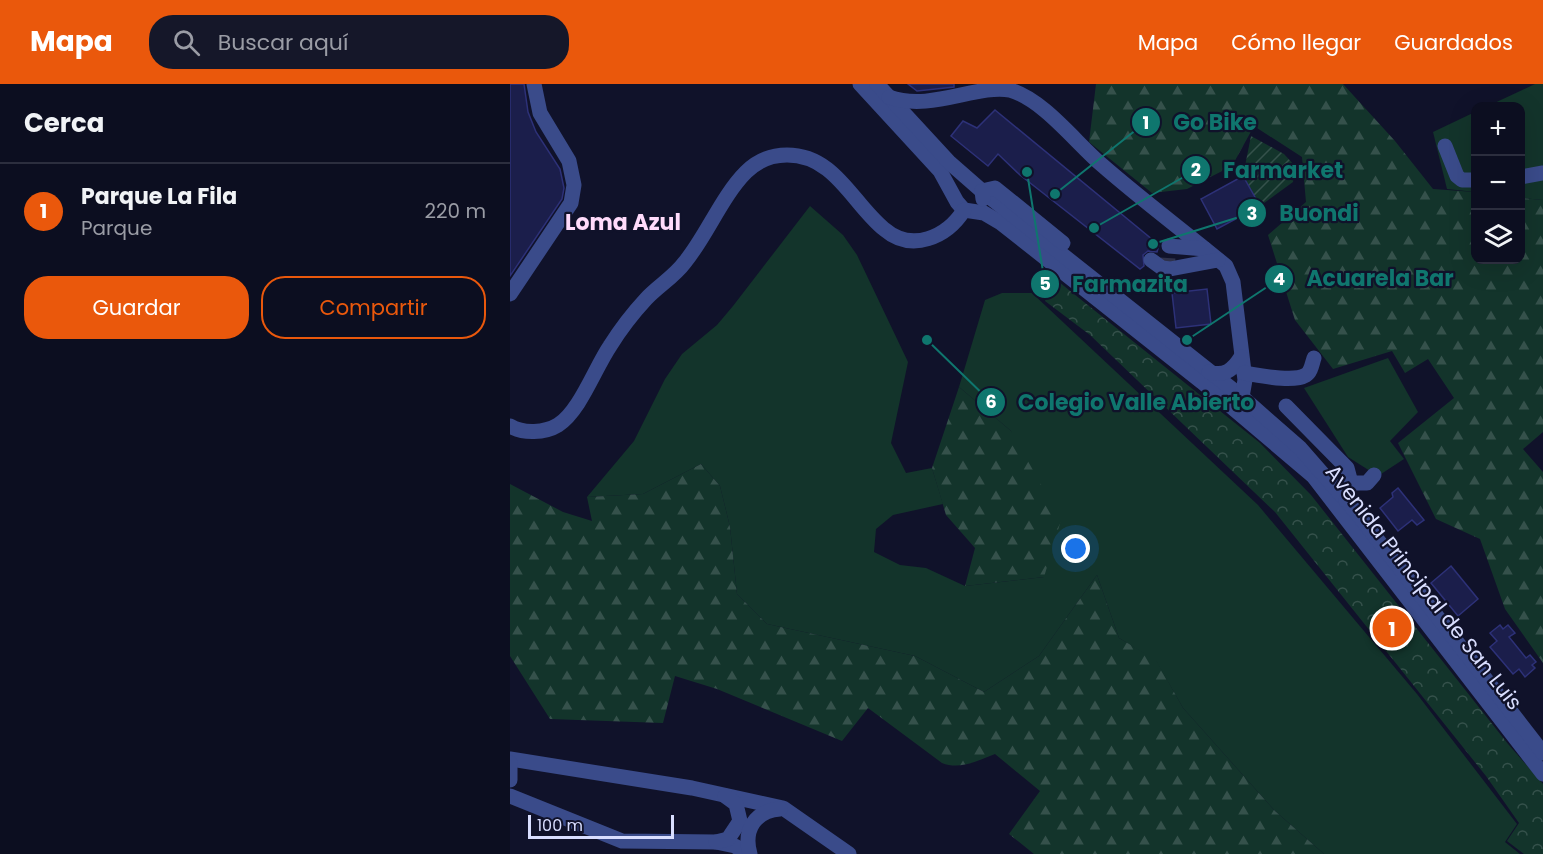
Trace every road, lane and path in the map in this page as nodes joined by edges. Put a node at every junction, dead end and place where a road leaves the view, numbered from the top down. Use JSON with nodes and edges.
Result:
{"nodes":[{"id":1,"x":534,"y":84,"type":"edge"},
{"id":2,"x":860,"y":84,"type":"edge"},
{"id":3,"x":877,"y":84,"type":"edge"},
{"id":4,"x":889,"y":97,"type":"junction"},
{"id":5,"x":927,"y":101,"type":"junction"},
{"id":6,"x":920,"y":130,"type":"junction"},
{"id":7,"x":1445,"y":146,"type":"dead end"},
{"id":8,"x":1543,"y":173,"type":"edge"},
{"id":9,"x":1525,"y":176,"type":"edge"},
{"id":10,"x":1471,"y":180,"type":"edge"},
{"id":11,"x":982,"y":192,"type":"junction"},
{"id":12,"x":968,"y":210,"type":"junction"},
{"id":13,"x":1169,"y":246,"type":"dead end"},
{"id":14,"x":1204,"y":249,"type":"junction"},
{"id":15,"x":1150,"y":260,"type":"dead end"},
{"id":16,"x":1218,"y":260,"type":"junction"},
{"id":17,"x":510,"y":294,"type":"edge"},
{"id":18,"x":1241,"y":357,"type":"junction"},
{"id":19,"x":1314,"y":358,"type":"dead end"},
{"id":20,"x":1209,"y":372,"type":"junction"},
{"id":21,"x":1244,"y":373,"type":"junction"},
{"id":22,"x":1242,"y":398,"type":"junction"},
{"id":23,"x":1221,"y":399,"type":"junction"},
{"id":24,"x":1286,"y":406,"type":"dead end"},
{"id":25,"x":510,"y":426,"type":"edge"},
{"id":26,"x":1270,"y":430,"type":"junction"},
{"id":27,"x":1374,"y":475,"type":"dead end"},
{"id":28,"x":1351,"y":483,"type":"junction"},
{"id":29,"x":1346,"y":500,"type":"junction"},
{"id":30,"x":1543,"y":753,"type":"edge"},
{"id":31,"x":510,"y":761,"type":"edge"},
{"id":32,"x":1543,"y":774,"type":"edge"},
{"id":33,"x":510,"y":780,"type":"edge"},
{"id":34,"x":722,"y":794,"type":"junction"},
{"id":35,"x":510,"y":796,"type":"edge"},
{"id":36,"x":783,"y":808,"type":"junction"},
{"id":37,"x":716,"y":842,"type":"junction"},
{"id":38,"x":748,"y":854,"type":"edge"},
{"id":39,"x":849,"y":854,"type":"edge"}],
"edges":[{"from":1,"to":17,"type":"street"},
{"from":2,"to":12,"type":"street"},
{"from":3,"to":4,"type":"street","name":"Avenida Principal de San Luis"},
{"from":4,"to":5,"type":"street"},
{"from":4,"to":6,"type":"street","name":"Avenida Principal de San Luis"},
{"from":5,"to":6,"type":"street"},
{"from":5,"to":14,"type":"street"},
{"from":6,"to":11,"type":"street","name":"Avenida Principal de San Luis"},
{"from":7,"to":10,"type":"street"},
{"from":8,"to":9,"type":"street"},
{"from":11,"to":12,"type":"street"},
{"from":11,"to":20,"type":"street","name":"Avenida Principal de San Luis"},
{"from":12,"to":23,"type":"street","name":"Avenida Principal de San Luis"},
{"from":12,"to":25,"type":"street"},
{"from":13,"to":14,"type":"street"},
{"from":14,"to":16,"type":"street"},
{"from":15,"to":16,"type":"street"},
{"from":16,"to":18,"type":"street"},
{"from":18,"to":20,"type":"street"},
{"from":18,"to":21,"type":"street"},
{"from":19,"to":21,"type":"street"},
{"from":20,"to":22,"type":"street","name":"Avenida Principal de San Luis"},
{"from":21,"to":22,"type":"street"},
{"from":22,"to":23,"type":"street"},
{"from":22,"to":26,"type":"street","name":"Avenida Principal de San Luis"},
{"from":23,"to":26,"type":"street","name":"Avenida Principal de San Luis"},
{"from":24,"to":28,"type":"street"},
{"from":26,"to":29,"type":"street","name":"Avenida Principal de San Luis"},
{"from":26,"to":32,"type":"street","name":"Avenida Principal de San Luis"},
{"from":27,"to":28,"type":"street"},
{"from":28,"to":29,"type":"street"},
{"from":29,"to":30,"type":"street","name":"Avenida Principal de San Luis"},
{"from":31,"to":33,"type":"street"},
{"from":31,"to":34,"type":"street"},
{"from":34,"to":36,"type":"street"},
{"from":34,"to":37,"type":"street"},
{"from":35,"to":37,"type":"street"},
{"from":36,"to":38,"type":"street"},
{"from":36,"to":39,"type":"street"},
{"from":37,"to":38,"type":"street"}]}
